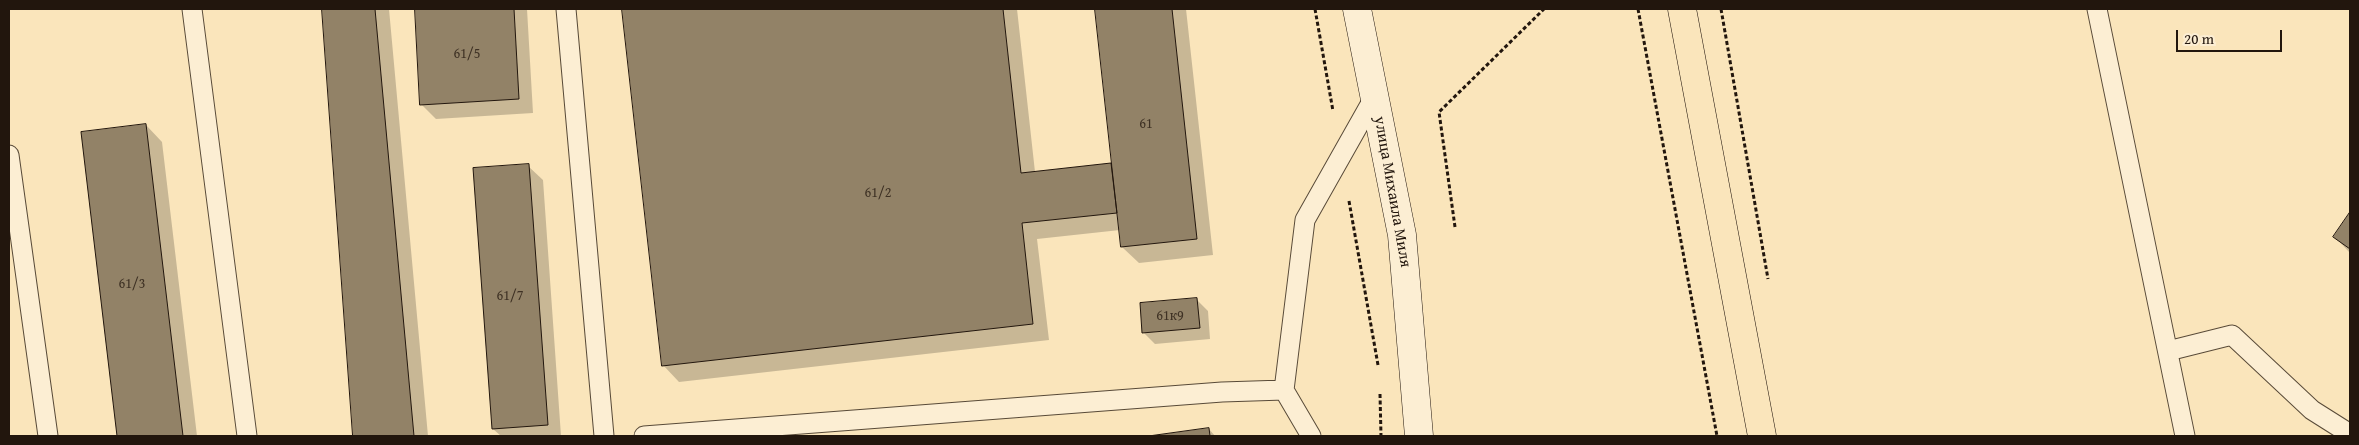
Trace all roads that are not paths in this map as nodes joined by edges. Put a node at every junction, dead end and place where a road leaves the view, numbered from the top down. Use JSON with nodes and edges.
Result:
{"nodes":[{"id":1,"x":192,"y":9,"type":"edge"},
{"id":2,"x":566,"y":9,"type":"edge"},
{"id":3,"x":1357,"y":9,"type":"edge"},
{"id":4,"x":1682,"y":9,"type":"edge"},
{"id":5,"x":2097,"y":9,"type":"edge"},
{"id":6,"x":1375,"y":96,"type":"junction"},
{"id":7,"x":9,"y":155,"type":"edge"},
{"id":8,"x":2168,"y":351,"type":"junction"},
{"id":9,"x":1284,"y":390,"type":"junction"},
{"id":10,"x":2350,"y":434,"type":"edge"},
{"id":11,"x":48,"y":436,"type":"edge"},
{"id":12,"x":247,"y":436,"type":"edge"},
{"id":13,"x":604,"y":436,"type":"edge"},
{"id":14,"x":644,"y":436,"type":"edge"},
{"id":15,"x":1311,"y":436,"type":"edge"},
{"id":16,"x":1419,"y":436,"type":"edge"},
{"id":17,"x":1762,"y":436,"type":"edge"},
{"id":18,"x":2185,"y":436,"type":"edge"}],
"edges":[{"from":1,"to":12,"type":"lane"},
{"from":2,"to":13,"type":"lane"},
{"from":3,"to":6,"type":"main road","name":"улица Михаила Миля"},
{"from":4,"to":17,"type":"main road"},
{"from":5,"to":8,"type":"lane"},
{"from":6,"to":9,"type":"lane"},
{"from":6,"to":16,"type":"main road","name":"улица Михаила Миля"},
{"from":7,"to":11,"type":"lane"},
{"from":8,"to":10,"type":"lane"},
{"from":8,"to":18,"type":"lane"},
{"from":9,"to":14,"type":"lane"},
{"from":9,"to":15,"type":"lane"}]}
